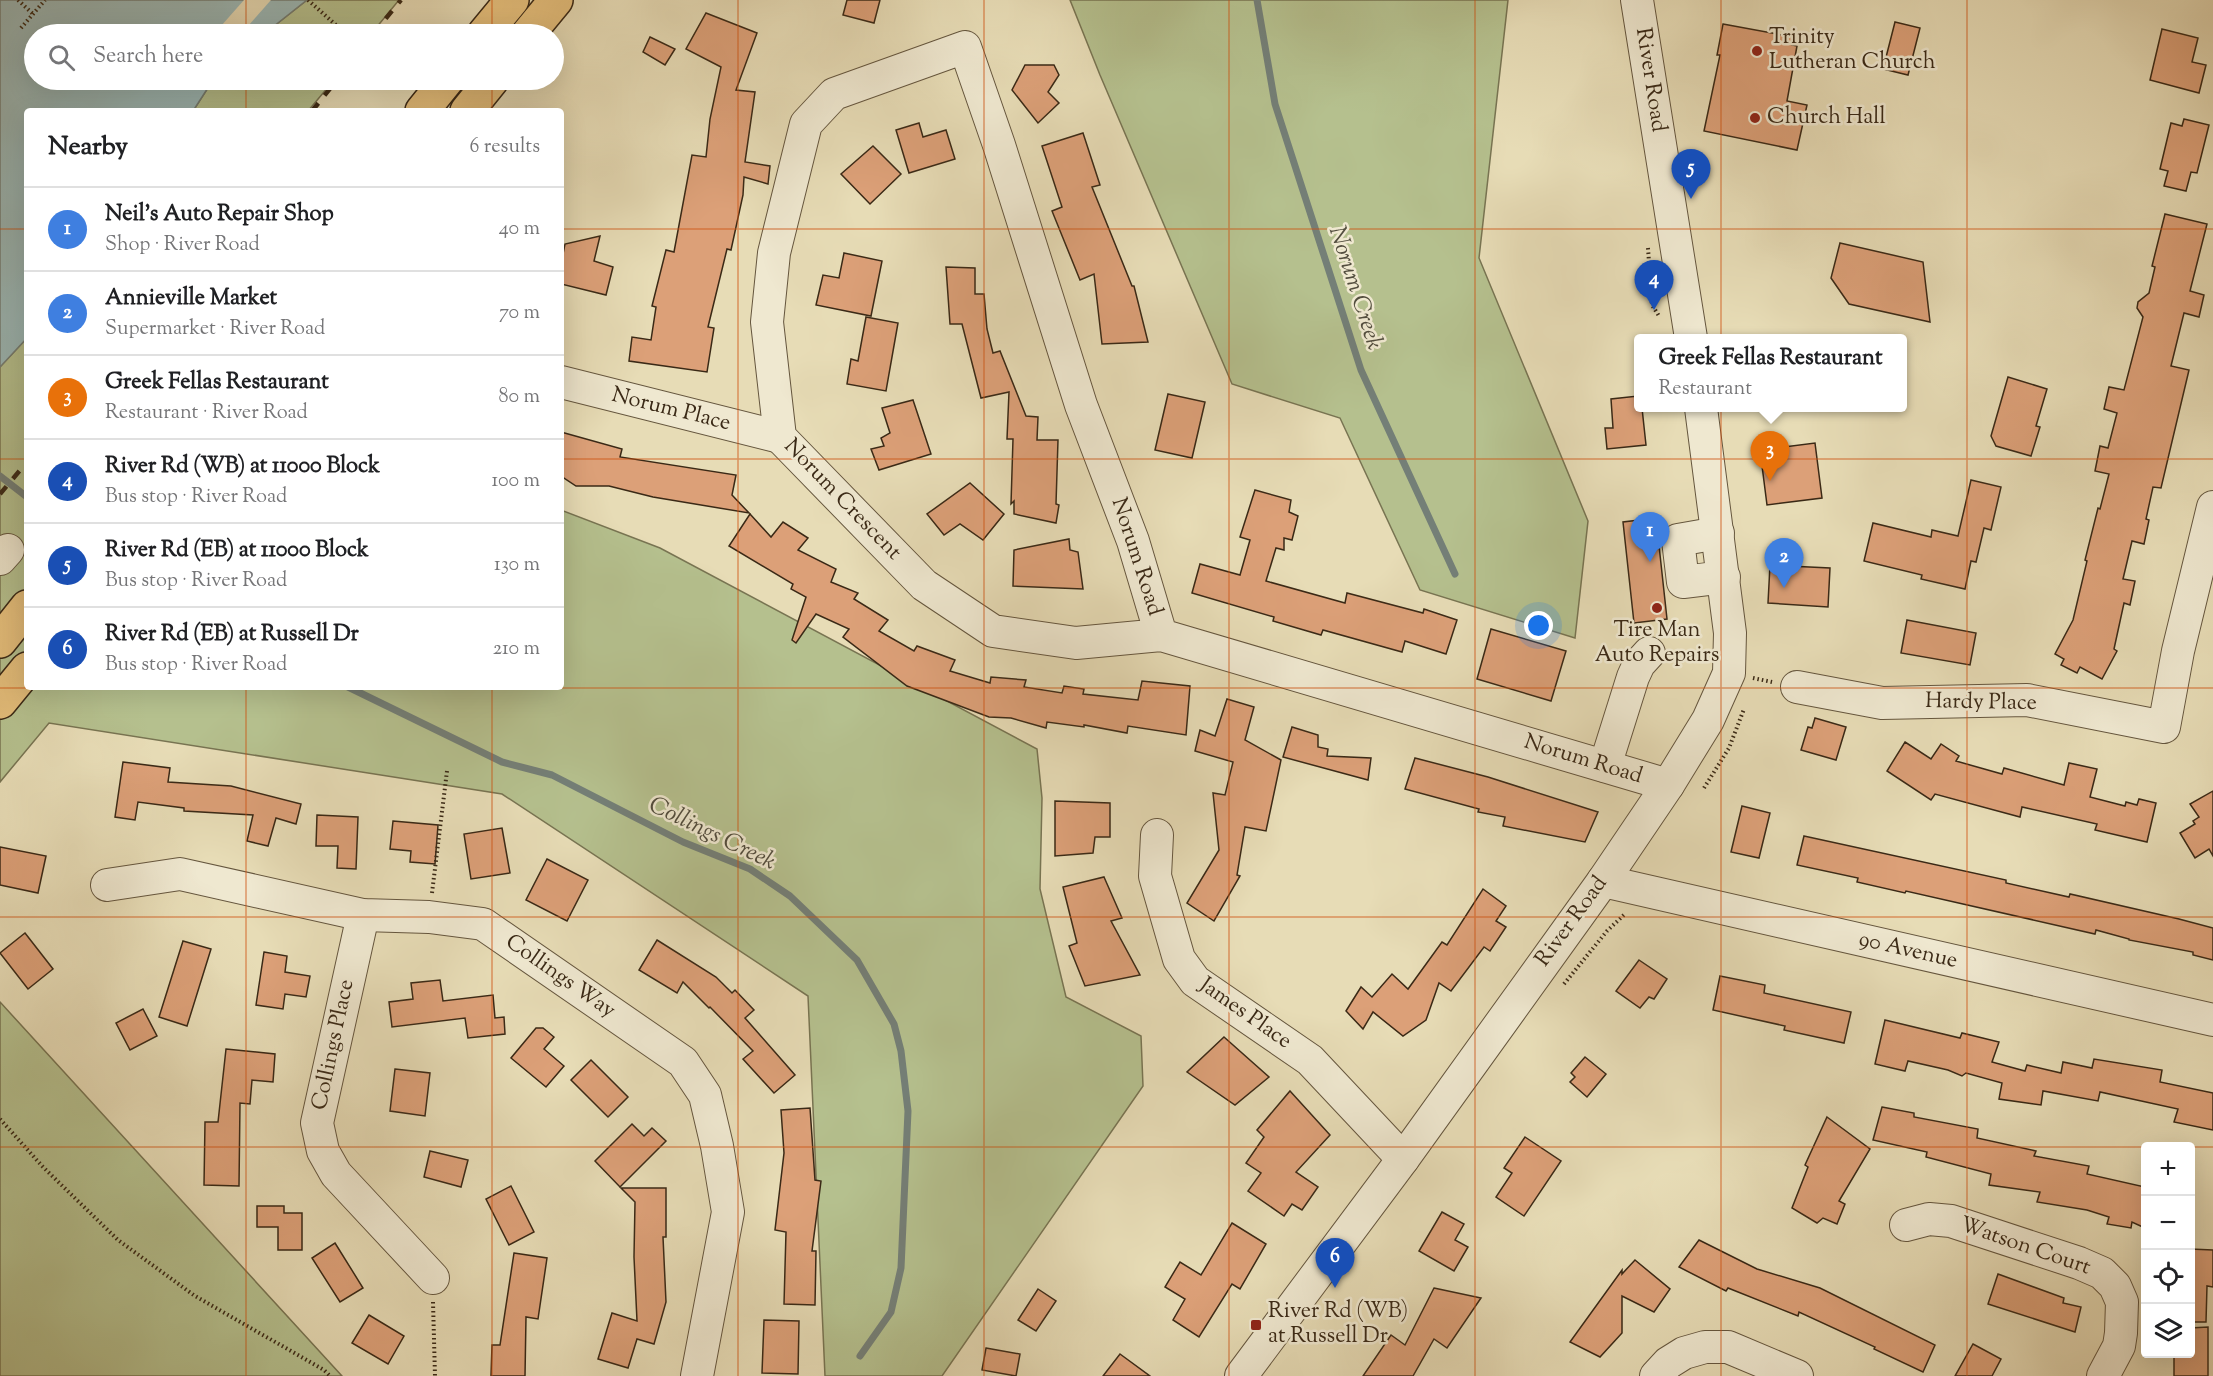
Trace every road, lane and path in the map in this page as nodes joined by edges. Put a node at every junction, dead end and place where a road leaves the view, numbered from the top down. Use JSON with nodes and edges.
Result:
{"nodes":[{"id":1,"x":18,"y":0,"type":"edge"},
{"id":2,"x":45,"y":0,"type":"edge"},
{"id":3,"x":308,"y":0,"type":"edge"},
{"id":4,"x":512,"y":0,"type":"edge"},
{"id":5,"x":556,"y":0,"type":"edge"},
{"id":6,"x":1637,"y":0,"type":"edge"},
{"id":7,"x":33,"y":14,"type":"junction"},
{"id":8,"x":24,"y":24,"type":"edge"},
{"id":9,"x":24,"y":24,"type":"edge"},
{"id":10,"x":335,"y":24,"type":"edge"},
{"id":11,"x":492,"y":24,"type":"edge"},
{"id":12,"x":536,"y":24,"type":"edge"},
{"id":13,"x":21,"y":28,"type":"dead end"},
{"id":14,"x":965,"y":47,"type":"joint"},
{"id":15,"x":439,"y":90,"type":"edge"},
{"id":16,"x":484,"y":90,"type":"edge"},
{"id":17,"x":424,"y":108,"type":"edge"},
{"id":18,"x":469,"y":108,"type":"edge"},
{"id":19,"x":1690,"y":334,"type":"edge"},
{"id":20,"x":564,"y":383,"type":"edge"},
{"id":21,"x":1702,"y":412,"type":"edge"},
{"id":22,"x":780,"y":437,"type":"junction"},
{"id":23,"x":2213,"y":507,"type":"edge"},
{"id":24,"x":1718,"y":533,"type":"junction"},
{"id":25,"x":1724,"y":577,"type":"junction"},
{"id":26,"x":24,"y":611,"type":"edge"},
{"id":27,"x":1161,"y":635,"type":"junction"},
{"id":28,"x":0,"y":641,"type":"edge"},
{"id":29,"x":1649,"y":654,"type":"dead end"},
{"id":30,"x":24,"y":673,"type":"edge"},
{"id":31,"x":1729,"y":673,"type":"junction"},
{"id":32,"x":1797,"y":687,"type":"joint"},
{"id":33,"x":0,"y":702,"type":"edge"},
{"id":34,"x":1605,"y":766,"type":"junction"},
{"id":35,"x":447,"y":771,"type":"dead end"},
{"id":36,"x":1668,"y":785,"type":"junction"},
{"id":37,"x":1157,"y":835,"type":"dead end"},
{"id":38,"x":1603,"y":881,"type":"junction"},
{"id":39,"x":107,"y":885,"type":"dead end"},
{"id":40,"x":363,"y":915,"type":"junction"},
{"id":41,"x":429,"y":917,"type":"junction"},
{"id":42,"x":2213,"y":1020,"type":"edge"},
{"id":43,"x":0,"y":1119,"type":"edge"},
{"id":44,"x":1403,"y":1159,"type":"junction"},
{"id":45,"x":1906,"y":1225,"type":"dead end"},
{"id":46,"x":433,"y":1278,"type":"joint"},
{"id":47,"x":330,"y":1376,"type":"edge"},
{"id":48,"x":435,"y":1376,"type":"edge"},
{"id":49,"x":697,"y":1376,"type":"edge"},
{"id":50,"x":1241,"y":1376,"type":"edge"},
{"id":51,"x":1656,"y":1376,"type":"edge"},
{"id":52,"x":1797,"y":1376,"type":"edge"},
{"id":53,"x":2103,"y":1376,"type":"edge"}],
"edges":[{"from":1,"to":7,"type":"path"},
{"from":2,"to":7,"type":"path"},
{"from":3,"to":10,"type":"path"},
{"from":4,"to":11,"type":"highway"},
{"from":5,"to":12,"type":"highway"},
{"from":6,"to":19,"type":"street","name":"River Road"},
{"from":7,"to":9,"type":"path"},
{"from":8,"to":13,"type":"path"},
{"from":14,"to":22,"type":"street","name":"Norum Crescent"},
{"from":14,"to":27,"type":"street","name":"Norum Road"},
{"from":15,"to":17,"type":"highway"},
{"from":16,"to":18,"type":"highway"},
{"from":20,"to":22,"type":"street","name":"Norum Place"},
{"from":21,"to":24,"type":"street","name":"River Road"},
{"from":22,"to":27,"type":"street","name":"Norum Crescent"},
{"from":23,"to":32,"type":"street","name":"Hardy Place"},
{"from":24,"to":25,"type":"street","name":"River Road"},
{"from":24,"to":25,"type":"street"},
{"from":25,"to":31,"type":"street","name":"River Road"},
{"from":26,"to":28,"type":"highway"},
{"from":27,"to":34,"type":"street","name":"Norum Road"},
{"from":29,"to":34,"type":"street"},
{"from":30,"to":33,"type":"highway"},
{"from":31,"to":32,"type":"path"},
{"from":31,"to":36,"type":"street","name":"River Road"},
{"from":34,"to":36,"type":"street","name":"Norum Road"},
{"from":35,"to":41,"type":"path"},
{"from":36,"to":38,"type":"street","name":"River Road"},
{"from":37,"to":44,"type":"street","name":"James Place"},
{"from":38,"to":42,"type":"street","name":"90 Avenue"},
{"from":38,"to":44,"type":"street","name":"River Road"},
{"from":39,"to":40,"type":"street","name":"Collings Way"},
{"from":40,"to":41,"type":"street","name":"Collings Way"},
{"from":40,"to":46,"type":"street","name":"Collings Place"},
{"from":41,"to":49,"type":"street","name":"Collings Way"},
{"from":43,"to":47,"type":"path"},
{"from":44,"to":50,"type":"street","name":"River Road"},
{"from":45,"to":53,"type":"street","name":"Watson Court"},
{"from":46,"to":48,"type":"path"},
{"from":51,"to":52,"type":"street"}]}
